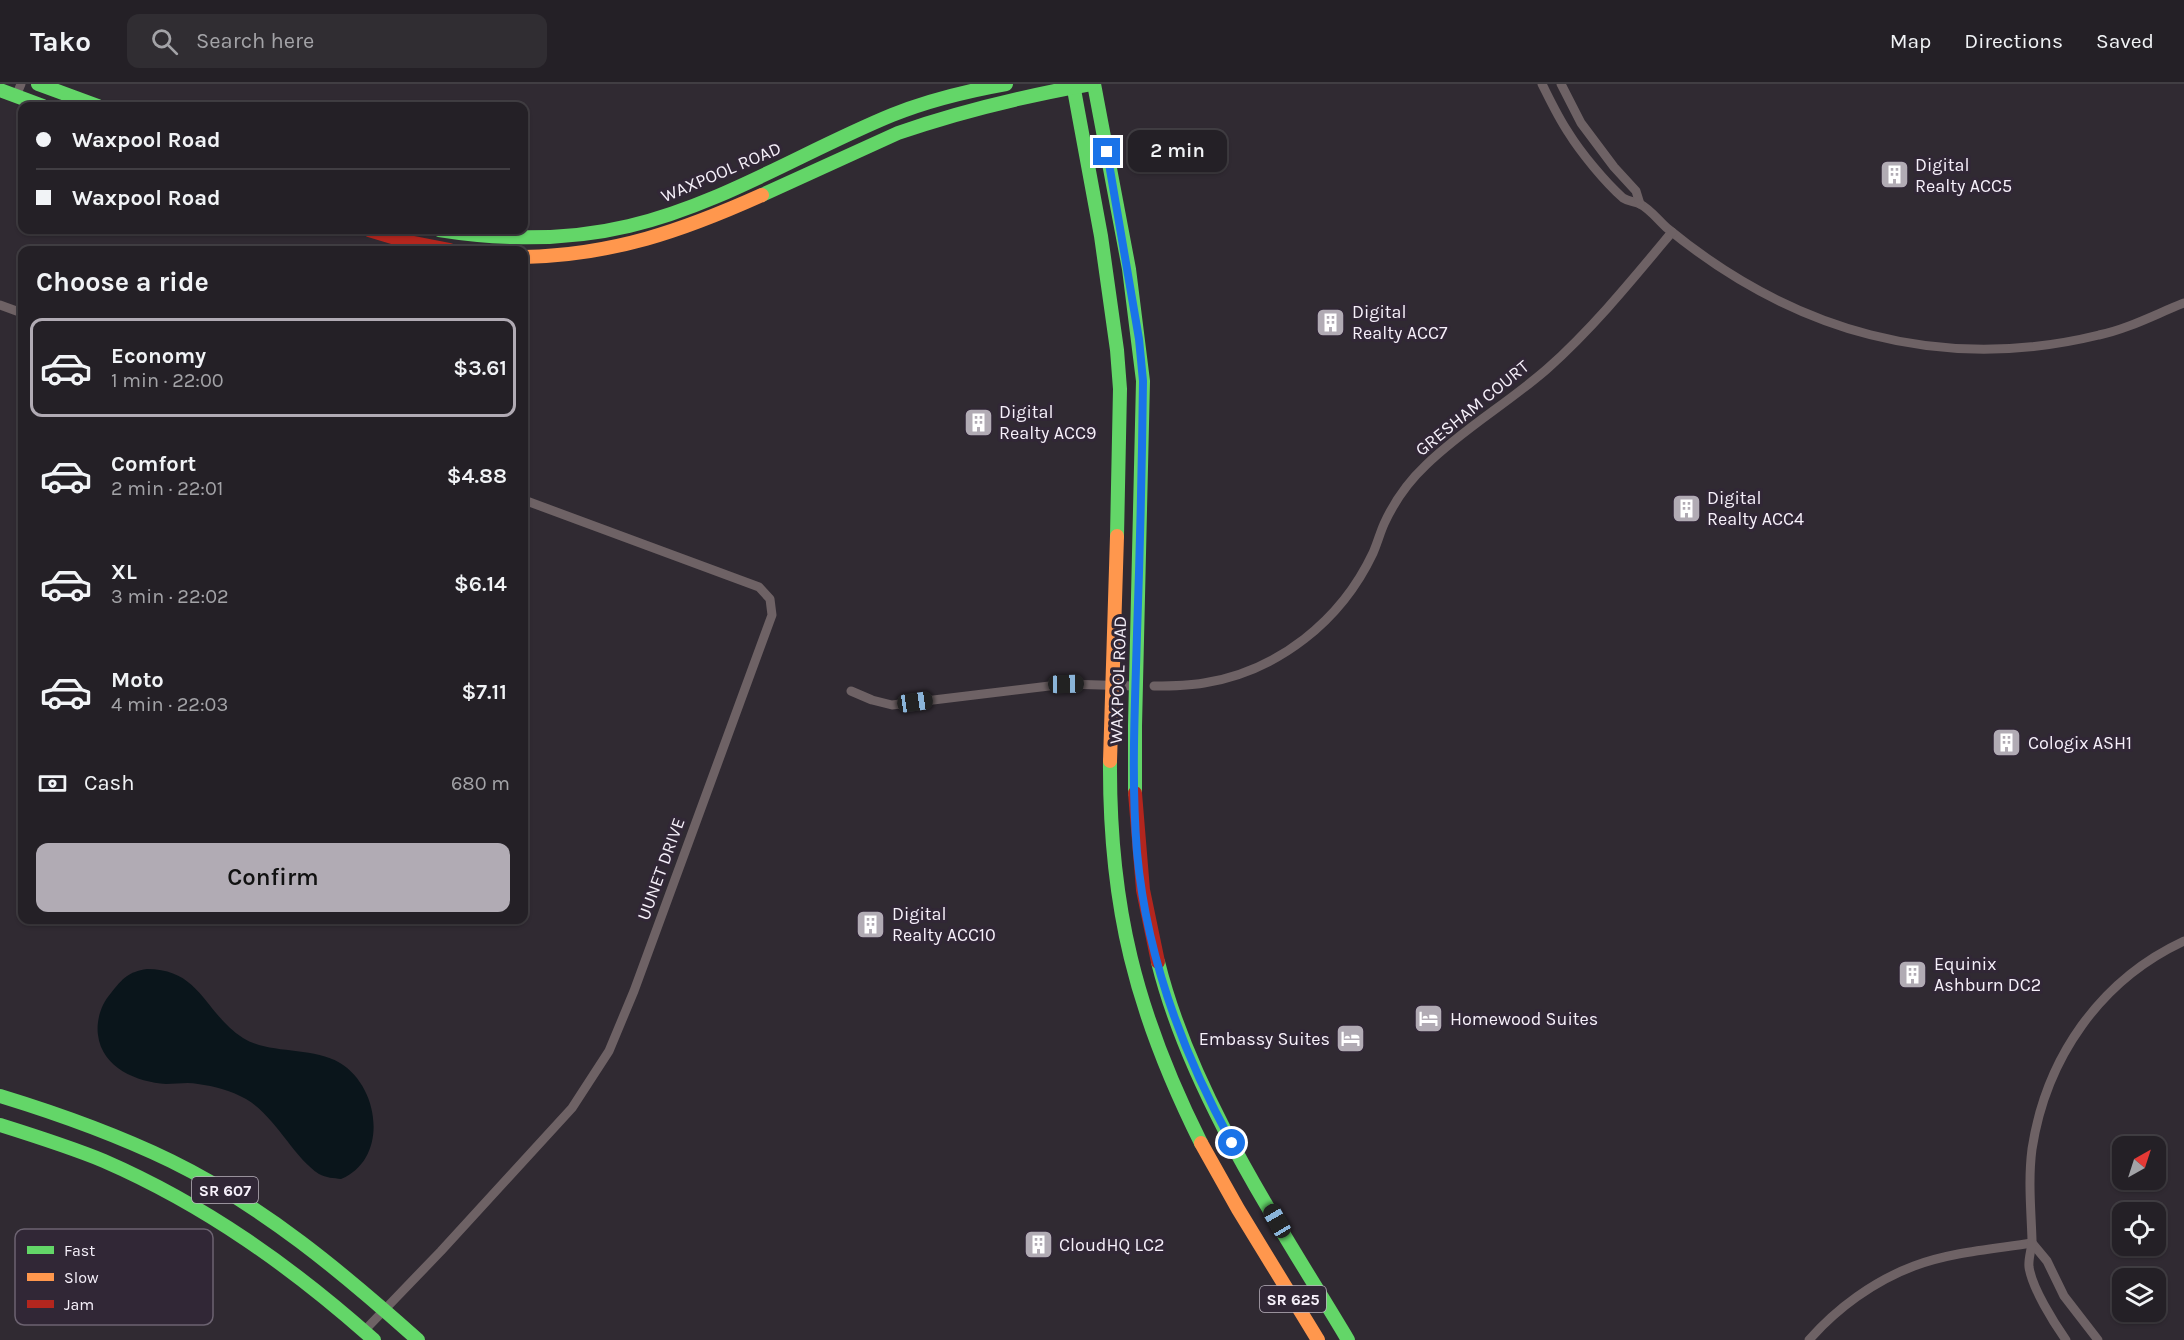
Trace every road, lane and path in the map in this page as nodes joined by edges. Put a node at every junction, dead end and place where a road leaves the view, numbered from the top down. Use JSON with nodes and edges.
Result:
{"nodes":[{"id":1,"x":38,"y":84,"type":"edge"},
{"id":2,"x":1006,"y":84,"type":"edge"},
{"id":3,"x":1092,"y":84,"type":"edge"},
{"id":4,"x":1542,"y":84,"type":"edge"},
{"id":5,"x":1561,"y":84,"type":"edge"},
{"id":6,"x":1073,"y":86,"type":"edge"},
{"id":7,"x":0,"y":90,"type":"edge"},
{"id":8,"x":18,"y":90,"type":"edge"},
{"id":9,"x":38,"y":102,"type":"edge"},
{"id":10,"x":87,"y":102,"type":"edge"},
{"id":11,"x":1640,"y":204,"type":"junction"},
{"id":12,"x":1672,"y":232,"type":"junction"},
{"id":13,"x":382,"y":234,"type":"edge"},
{"id":14,"x":465,"y":234,"type":"edge"},
{"id":15,"x":430,"y":246,"type":"edge"},
{"id":16,"x":528,"y":257,"type":"edge"},
{"id":17,"x":2184,"y":303,"type":"edge"},
{"id":18,"x":0,"y":305,"type":"edge"},
{"id":19,"x":18,"y":312,"type":"edge"},
{"id":20,"x":528,"y":501,"type":"edge"},
{"id":21,"x":1112,"y":684,"type":"junction"},
{"id":22,"x":1135,"y":686,"type":"junction"},
{"id":23,"x":1154,"y":686,"type":"dead end"},
{"id":24,"x":851,"y":691,"type":"dead end"},
{"id":25,"x":2184,"y":941,"type":"edge"},
{"id":26,"x":0,"y":1096,"type":"edge"},
{"id":27,"x":0,"y":1125,"type":"edge"},
{"id":28,"x":2032,"y":1243,"type":"junction"},
{"id":29,"x":385,"y":1309,"type":"junction"},
{"id":30,"x":369,"y":1335,"type":"edge"},
{"id":31,"x":418,"y":1340,"type":"edge"},
{"id":32,"x":1317,"y":1340,"type":"edge"},
{"id":33,"x":1348,"y":1340,"type":"edge"},
{"id":34,"x":1809,"y":1340,"type":"edge"},
{"id":35,"x":2066,"y":1340,"type":"edge"},
{"id":36,"x":2098,"y":1340,"type":"edge"}],
"edges":[{"from":1,"to":10,"type":"main road"},
{"from":2,"to":14,"type":"main road","name":"WAXPOOL ROAD"},
{"from":3,"to":6,"type":"main road","name":"WAXPOOL ROAD"},
{"from":3,"to":22,"type":"main road","name":"WAXPOOL ROAD","number":"SR 625"},
{"from":4,"to":11,"type":"street"},
{"from":5,"to":11,"type":"street"},
{"from":6,"to":16,"type":"main road","name":"WAXPOOL ROAD"},
{"from":6,"to":21,"type":"main road","name":"WAXPOOL ROAD","number":"SR 625"},
{"from":7,"to":8,"type":"main road"},
{"from":8,"to":9,"type":"main road"},
{"from":11,"to":12,"type":"street"},
{"from":12,"to":17,"type":"street"},
{"from":12,"to":23,"type":"street","name":"GRESHAM COURT"},
{"from":13,"to":15,"type":"main road"},
{"from":18,"to":19,"type":"street"},
{"from":20,"to":29,"type":"street","name":"UUNET DRIVE"},
{"from":21,"to":22,"type":"street"},
{"from":21,"to":24,"type":"street"},
{"from":21,"to":32,"type":"main road","name":"WAXPOOL ROAD","number":"SR 625"},
{"from":22,"to":33,"type":"main road","name":"WAXPOOL ROAD","number":"SR 625"},
{"from":25,"to":28,"type":"street"},
{"from":26,"to":29,"type":"main road","number":"SR 607"},
{"from":27,"to":30,"type":"main road","number":"SR 607"},
{"from":28,"to":34,"type":"street"},
{"from":28,"to":35,"type":"street"},
{"from":28,"to":36,"type":"street"},
{"from":29,"to":30,"type":"street","name":"UUNET DRIVE"},
{"from":29,"to":31,"type":"main road","number":"SR 607"}]}
